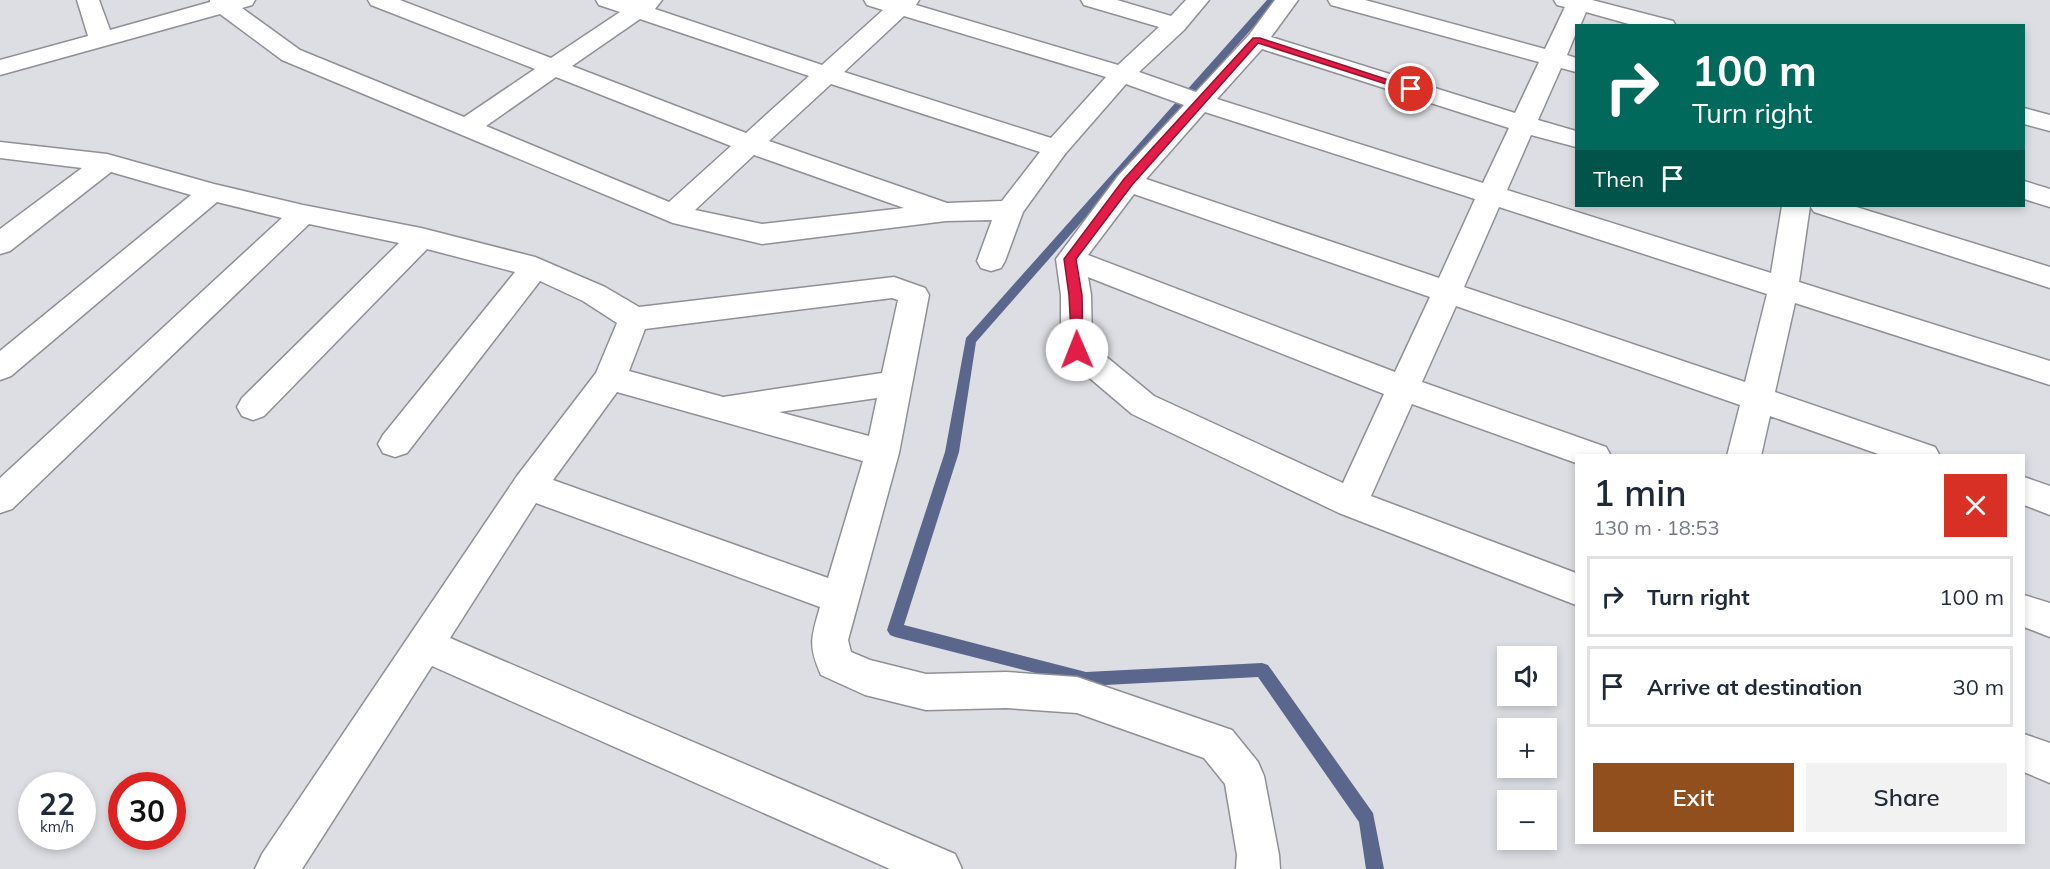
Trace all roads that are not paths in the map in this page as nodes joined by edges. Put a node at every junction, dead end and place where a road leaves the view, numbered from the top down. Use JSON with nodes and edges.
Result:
{"nodes":[{"id":1,"x":88,"y":0,"type":"edge"},
{"id":2,"x":379,"y":0,"type":"edge"},
{"id":3,"x":607,"y":0,"type":"edge"},
{"id":4,"x":875,"y":0,"type":"edge"},
{"id":5,"x":1092,"y":0,"type":"edge"},
{"id":6,"x":1198,"y":0,"type":"edge"},
{"id":7,"x":1287,"y":0,"type":"edge"},
{"id":8,"x":1339,"y":0,"type":"edge"},
{"id":9,"x":230,"y":2,"type":"edge"},
{"id":10,"x":1572,"y":2,"type":"edge"},
{"id":11,"x":903,"y":4,"type":"edge"},
{"id":12,"x":644,"y":5,"type":"edge"},
{"id":13,"x":1657,"y":24,"type":"edge"},
{"id":14,"x":1176,"y":25,"type":"junction"},
{"id":15,"x":101,"y":39,"type":"junction"},
{"id":16,"x":1257,"y":40,"type":"junction"},
{"id":17,"x":1565,"y":61,"type":"edge"},
{"id":18,"x":0,"y":68,"type":"edge"},
{"id":19,"x":553,"y":68,"type":"junction"},
{"id":20,"x":826,"y":74,"type":"junction"},
{"id":21,"x":1128,"y":77,"type":"junction"},
{"id":22,"x":1194,"y":100,"type":"junction"},
{"id":23,"x":2025,"y":116,"type":"edge"},
{"id":24,"x":2050,"y":123,"type":"edge"},
{"id":25,"x":1522,"y":124,"type":"junction"},
{"id":26,"x":466,"y":128,"type":"junction"},
{"id":27,"x":1575,"y":139,"type":"edge"},
{"id":28,"x":750,"y":144,"type":"junction"},
{"id":29,"x":1056,"y":148,"type":"junction"},
{"id":30,"x":0,"y":150,"type":"edge"},
{"id":31,"x":107,"y":162,"type":"junction"},
{"id":32,"x":1128,"y":182,"type":"junction"},
{"id":33,"x":2025,"y":190,"type":"edge"},
{"id":34,"x":212,"y":192,"type":"junction"},
{"id":35,"x":1489,"y":195,"type":"junction"},
{"id":36,"x":2050,"y":198,"type":"edge"},
{"id":37,"x":1796,"y":207,"type":"edge"},
{"id":38,"x":1827,"y":207,"type":"edge"},
{"id":39,"x":1010,"y":210,"type":"junction"},
{"id":40,"x":946,"y":212,"type":"junction"},
{"id":41,"x":303,"y":214,"type":"junction"},
{"id":42,"x":673,"y":214,"type":"junction"},
{"id":43,"x":421,"y":238,"type":"junction"},
{"id":44,"x":0,"y":244,"type":"edge"},
{"id":45,"x":1070,"y":259,"type":"junction"},
{"id":46,"x":991,"y":261,"type":"dead end"},
{"id":47,"x":535,"y":267,"type":"junction"},
{"id":48,"x":2050,"y":278,"type":"edge"},
{"id":49,"x":1783,"y":288,"type":"junction"},
{"id":50,"x":1446,"y":290,"type":"junction"},
{"id":51,"x":634,"y":319,"type":"junction"},
{"id":52,"x":0,"y":368,"type":"edge"},
{"id":53,"x":2050,"y":373,"type":"edge"},
{"id":54,"x":610,"y":378,"type":"junction"},
{"id":55,"x":897,"y":383,"type":"junction"},
{"id":56,"x":1402,"y":388,"type":"junction"},
{"id":57,"x":1757,"y":397,"type":"junction"},
{"id":58,"x":253,"y":407,"type":"dead end"},
{"id":59,"x":718,"y":408,"type":"junction"},
{"id":60,"x":395,"y":444,"type":"dead end"},
{"id":61,"x":882,"y":453,"type":"junction"},
{"id":62,"x":1588,"y":454,"type":"edge"},
{"id":63,"x":1744,"y":454,"type":"edge"},
{"id":64,"x":1917,"y":454,"type":"edge"},
{"id":65,"x":529,"y":486,"type":"junction"},
{"id":66,"x":2025,"y":491,"type":"edge"},
{"id":67,"x":0,"y":499,"type":"edge"},
{"id":68,"x":2050,"y":501,"type":"edge"},
{"id":69,"x":1351,"y":503,"type":"junction"},
{"id":70,"x":1575,"y":589,"type":"edge"},
{"id":71,"x":842,"y":599,"type":"junction"},
{"id":72,"x":2025,"y":611,"type":"edge"},
{"id":73,"x":2050,"y":620,"type":"edge"},
{"id":74,"x":424,"y":645,"type":"junction"},
{"id":75,"x":2025,"y":753,"type":"edge"},
{"id":76,"x":2050,"y":763,"type":"edge"},
{"id":77,"x":277,"y":869,"type":"edge"},
{"id":78,"x":940,"y":869,"type":"edge"},
{"id":79,"x":1258,"y":869,"type":"edge"}],
"edges":[{"from":1,"to":15,"type":"street"},
{"from":2,"to":19,"type":"street"},
{"from":3,"to":12,"type":"street"},
{"from":4,"to":11,"type":"street"},
{"from":5,"to":14,"type":"street"},
{"from":6,"to":14,"type":"street"},
{"from":7,"to":16,"type":"street"},
{"from":8,"to":17,"type":"street"},
{"from":9,"to":15,"type":"street"},
{"from":9,"to":26,"type":"street"},
{"from":10,"to":13,"type":"street"},
{"from":10,"to":17,"type":"street"},
{"from":11,"to":20,"type":"street"},
{"from":11,"to":21,"type":"street"},
{"from":12,"to":19,"type":"street"},
{"from":12,"to":20,"type":"street"},
{"from":14,"to":21,"type":"street"},
{"from":15,"to":18,"type":"street"},
{"from":16,"to":22,"type":"street"},
{"from":16,"to":25,"type":"street"},
{"from":17,"to":25,"type":"street"},
{"from":19,"to":26,"type":"street"},
{"from":19,"to":28,"type":"street"},
{"from":20,"to":28,"type":"street"},
{"from":20,"to":29,"type":"street"},
{"from":21,"to":22,"type":"street"},
{"from":21,"to":29,"type":"street"},
{"from":22,"to":32,"type":"street"},
{"from":22,"to":35,"type":"street"},
{"from":23,"to":24,"type":"street"},
{"from":25,"to":27,"type":"street"},
{"from":25,"to":35,"type":"street"},
{"from":26,"to":42,"type":"street"},
{"from":28,"to":40,"type":"street"},
{"from":28,"to":42,"type":"street"},
{"from":29,"to":39,"type":"street"},
{"from":30,"to":31,"type":"street"},
{"from":31,"to":34,"type":"street"},
{"from":31,"to":44,"type":"street"},
{"from":32,"to":45,"type":"street"},
{"from":32,"to":50,"type":"street"},
{"from":33,"to":36,"type":"street"},
{"from":34,"to":41,"type":"street"},
{"from":34,"to":52,"type":"street"},
{"from":35,"to":49,"type":"street"},
{"from":35,"to":50,"type":"street"},
{"from":37,"to":49,"type":"street"},
{"from":38,"to":48,"type":"street"},
{"from":39,"to":40,"type":"street"},
{"from":39,"to":46,"type":"street"},
{"from":40,"to":42,"type":"street"},
{"from":41,"to":43,"type":"street"},
{"from":41,"to":67,"type":"street"},
{"from":43,"to":47,"type":"street"},
{"from":43,"to":58,"type":"street"},
{"from":45,"to":56,"type":"street"},
{"from":45,"to":69,"type":"street"},
{"from":47,"to":51,"type":"street"},
{"from":47,"to":60,"type":"street"},
{"from":49,"to":53,"type":"street"},
{"from":49,"to":57,"type":"street"},
{"from":50,"to":56,"type":"street"},
{"from":50,"to":57,"type":"street"},
{"from":51,"to":54,"type":"street"},
{"from":51,"to":55,"type":"street"},
{"from":54,"to":59,"type":"street"},
{"from":54,"to":65,"type":"street"},
{"from":55,"to":59,"type":"street"},
{"from":55,"to":61,"type":"street"},
{"from":56,"to":62,"type":"street"},
{"from":56,"to":69,"type":"street"},
{"from":57,"to":63,"type":"street"},
{"from":57,"to":64,"type":"street"},
{"from":59,"to":61,"type":"street"},
{"from":61,"to":71,"type":"street"},
{"from":65,"to":71,"type":"street"},
{"from":65,"to":74,"type":"street"},
{"from":66,"to":68,"type":"street"},
{"from":69,"to":70,"type":"street"},
{"from":71,"to":79,"type":"street"},
{"from":72,"to":73,"type":"street"},
{"from":74,"to":77,"type":"street"},
{"from":74,"to":78,"type":"street"},
{"from":75,"to":76,"type":"street"}]}
